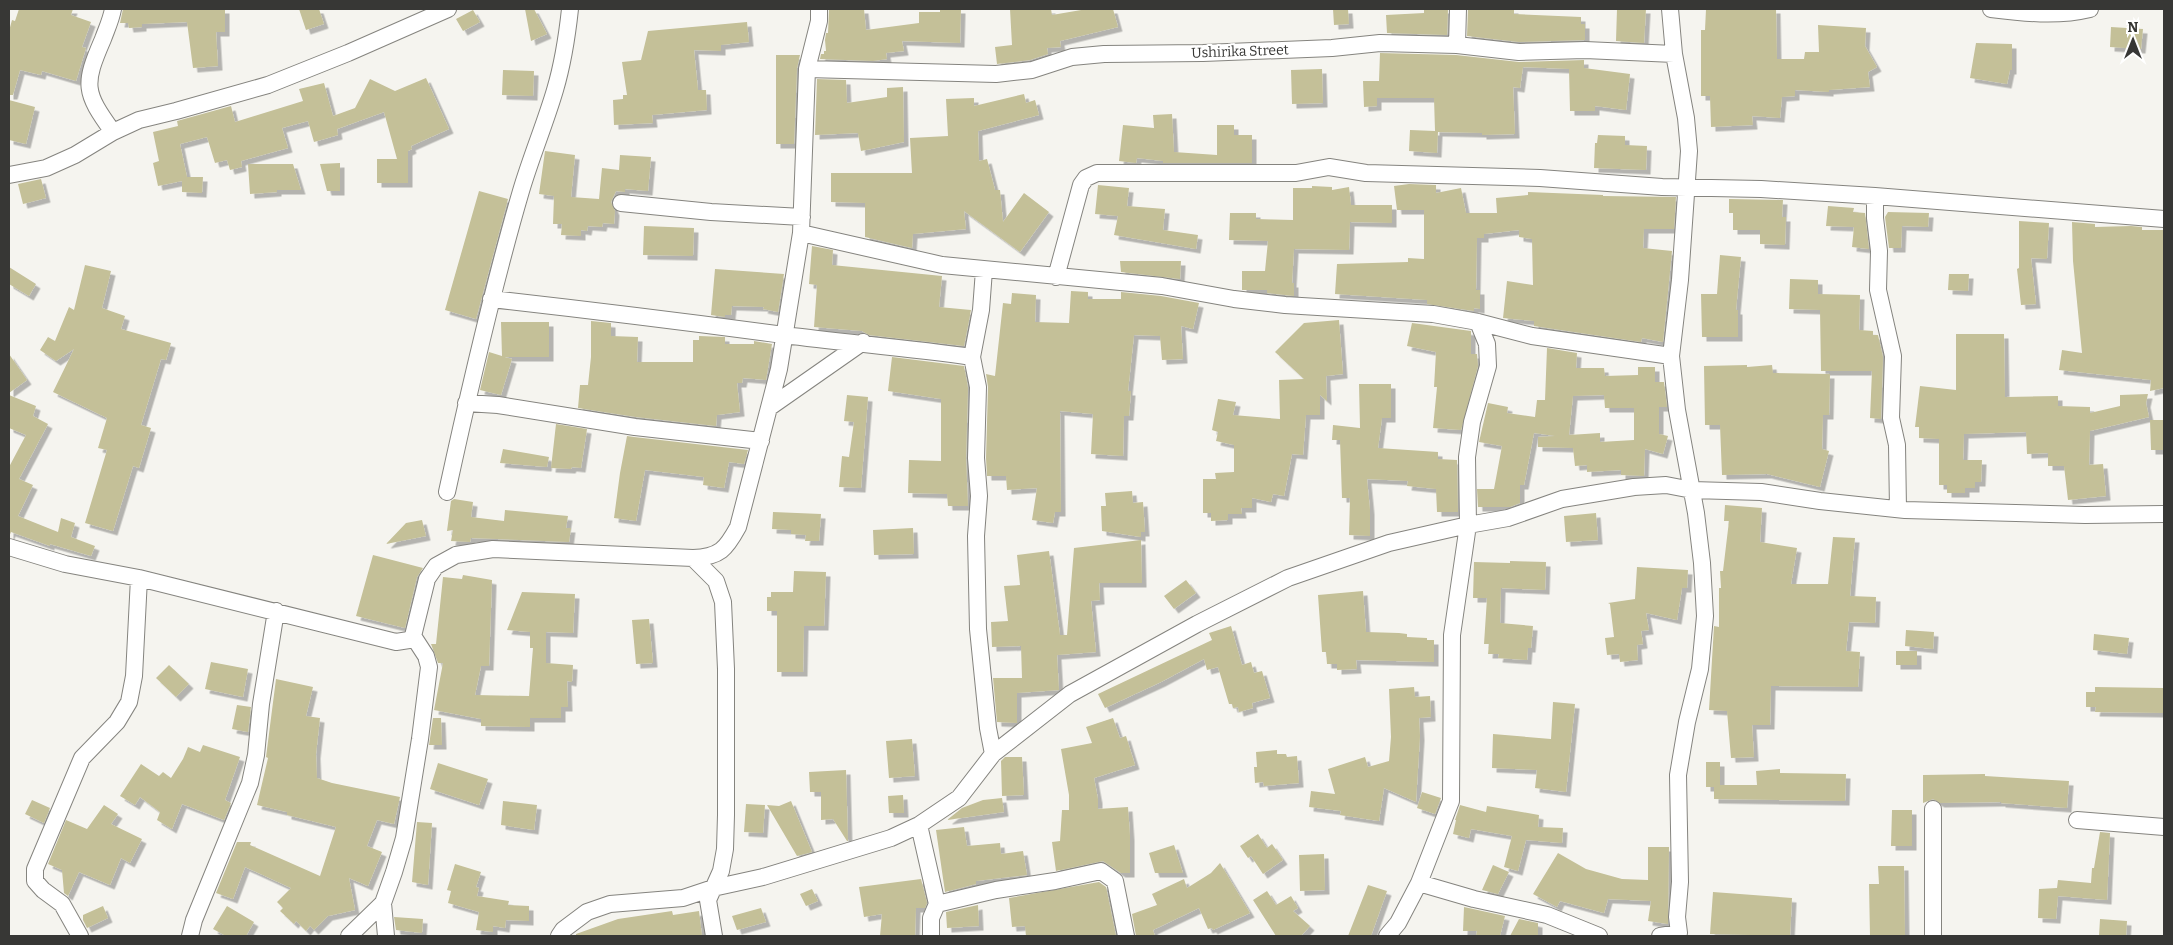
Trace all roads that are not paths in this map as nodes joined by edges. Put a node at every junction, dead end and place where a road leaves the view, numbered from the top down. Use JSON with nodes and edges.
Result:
{"nodes":[{"id":1,"x":112,"y":9,"type":"edge"},
{"id":2,"x":448,"y":9,"type":"edge"},
{"id":3,"x":570,"y":9,"type":"edge"},
{"id":4,"x":819,"y":9,"type":"edge"},
{"id":5,"x":1458,"y":9,"type":"edge"},
{"id":6,"x":1670,"y":9,"type":"edge"},
{"id":7,"x":1991,"y":9,"type":"edge"},
{"id":8,"x":2090,"y":9,"type":"edge"},
{"id":9,"x":1457,"y":45,"type":"junction"},
{"id":10,"x":1674,"y":54,"type":"junction"},
{"id":11,"x":807,"y":69,"type":"junction"},
{"id":12,"x":113,"y":132,"type":"junction"},
{"id":13,"x":9,"y":175,"type":"edge"},
{"id":14,"x":1688,"y":188,"type":"junction"},
{"id":15,"x":1876,"y":196,"type":"junction"},
{"id":16,"x":620,"y":203,"type":"dead end"},
{"id":17,"x":2164,"y":219,"type":"edge"},
{"id":18,"x":801,"y":225,"type":"junction"},
{"id":19,"x":984,"y":270,"type":"junction"},
{"id":20,"x":1056,"y":277,"type":"junction"},
{"id":21,"x":491,"y":298,"type":"junction"},
{"id":22,"x":1478,"y":322,"type":"junction"},
{"id":23,"x":784,"y":335,"type":"junction"},
{"id":24,"x":863,"y":342,"type":"junction"},
{"id":25,"x":1671,"y":356,"type":"junction"},
{"id":26,"x":972,"y":357,"type":"junction"},
{"id":27,"x":466,"y":403,"type":"junction"},
{"id":28,"x":770,"y":407,"type":"junction"},
{"id":29,"x":761,"y":441,"type":"junction"},
{"id":30,"x":1692,"y":490,"type":"junction"},
{"id":31,"x":447,"y":492,"type":"dead end"},
{"id":32,"x":1898,"y":509,"type":"junction"},
{"id":33,"x":2164,"y":514,"type":"edge"},
{"id":34,"x":1468,"y":525,"type":"junction"},
{"id":35,"x":9,"y":547,"type":"edge"},
{"id":36,"x":693,"y":558,"type":"junction"},
{"id":37,"x":139,"y":578,"type":"junction"},
{"id":38,"x":276,"y":611,"type":"junction"},
{"id":39,"x":414,"y":636,"type":"junction"},
{"id":40,"x":993,"y":754,"type":"junction"},
{"id":41,"x":1933,"y":809,"type":"dead end"},
{"id":42,"x":2077,"y":820,"type":"dead end"},
{"id":43,"x":918,"y":826,"type":"junction"},
{"id":44,"x":2164,"y":827,"type":"edge"},
{"id":45,"x":1419,"y":883,"type":"junction"},
{"id":46,"x":713,"y":888,"type":"junction"},
{"id":47,"x":384,"y":904,"type":"junction"},
{"id":48,"x":937,"y":904,"type":"junction"},
{"id":49,"x":80,"y":936,"type":"edge"},
{"id":50,"x":190,"y":936,"type":"edge"},
{"id":51,"x":349,"y":936,"type":"edge"},
{"id":52,"x":386,"y":936,"type":"edge"},
{"id":53,"x":559,"y":936,"type":"edge"},
{"id":54,"x":714,"y":936,"type":"edge"},
{"id":55,"x":931,"y":936,"type":"edge"},
{"id":56,"x":1126,"y":936,"type":"edge"},
{"id":57,"x":1387,"y":936,"type":"edge"},
{"id":58,"x":1599,"y":936,"type":"edge"},
{"id":59,"x":1660,"y":936,"type":"edge"},
{"id":60,"x":1934,"y":936,"type":"edge"}],
"edges":[{"from":1,"to":12,"type":"street"},
{"from":2,"to":12,"type":"street"},
{"from":3,"to":21,"type":"street"},
{"from":4,"to":11,"type":"street"},
{"from":5,"to":9,"type":"street"},
{"from":6,"to":10,"type":"street"},
{"from":7,"to":8,"type":"street"},
{"from":9,"to":10,"type":"street","name":"Ushirika Street"},
{"from":9,"to":11,"type":"street","name":"Ushirika Street"},
{"from":10,"to":14,"type":"street"},
{"from":11,"to":18,"type":"street"},
{"from":12,"to":13,"type":"street"},
{"from":14,"to":15,"type":"street"},
{"from":14,"to":20,"type":"street"},
{"from":14,"to":25,"type":"street"},
{"from":15,"to":17,"type":"street"},
{"from":15,"to":32,"type":"street"},
{"from":16,"to":18,"type":"street"},
{"from":18,"to":19,"type":"street"},
{"from":18,"to":23,"type":"street"},
{"from":19,"to":20,"type":"street"},
{"from":19,"to":26,"type":"street"},
{"from":20,"to":22,"type":"street"},
{"from":21,"to":23,"type":"street"},
{"from":21,"to":27,"type":"street"},
{"from":22,"to":25,"type":"street"},
{"from":22,"to":34,"type":"street"},
{"from":23,"to":24,"type":"street"},
{"from":23,"to":28,"type":"street"},
{"from":24,"to":26,"type":"street"},
{"from":24,"to":28,"type":"street"},
{"from":25,"to":30,"type":"street"},
{"from":26,"to":40,"type":"street"},
{"from":27,"to":29,"type":"street"},
{"from":27,"to":31,"type":"street"},
{"from":28,"to":29,"type":"street"},
{"from":29,"to":36,"type":"street"},
{"from":30,"to":32,"type":"street"},
{"from":30,"to":34,"type":"street"},
{"from":30,"to":59,"type":"street"},
{"from":32,"to":33,"type":"street"},
{"from":34,"to":40,"type":"street"},
{"from":34,"to":45,"type":"street"},
{"from":35,"to":37,"type":"street"},
{"from":36,"to":39,"type":"street"},
{"from":36,"to":46,"type":"street"},
{"from":37,"to":38,"type":"street"},
{"from":37,"to":49,"type":"street"},
{"from":38,"to":39,"type":"street"},
{"from":38,"to":50,"type":"street"},
{"from":39,"to":47,"type":"street"},
{"from":40,"to":43,"type":"street"},
{"from":41,"to":60,"type":"street"},
{"from":42,"to":44,"type":"street"},
{"from":43,"to":46,"type":"street"},
{"from":43,"to":48,"type":"street"},
{"from":45,"to":57,"type":"street"},
{"from":45,"to":58,"type":"street"},
{"from":46,"to":53,"type":"street"},
{"from":46,"to":54,"type":"street"},
{"from":47,"to":51,"type":"street"},
{"from":47,"to":52,"type":"street"},
{"from":48,"to":55,"type":"street"},
{"from":48,"to":56,"type":"street"}]}
